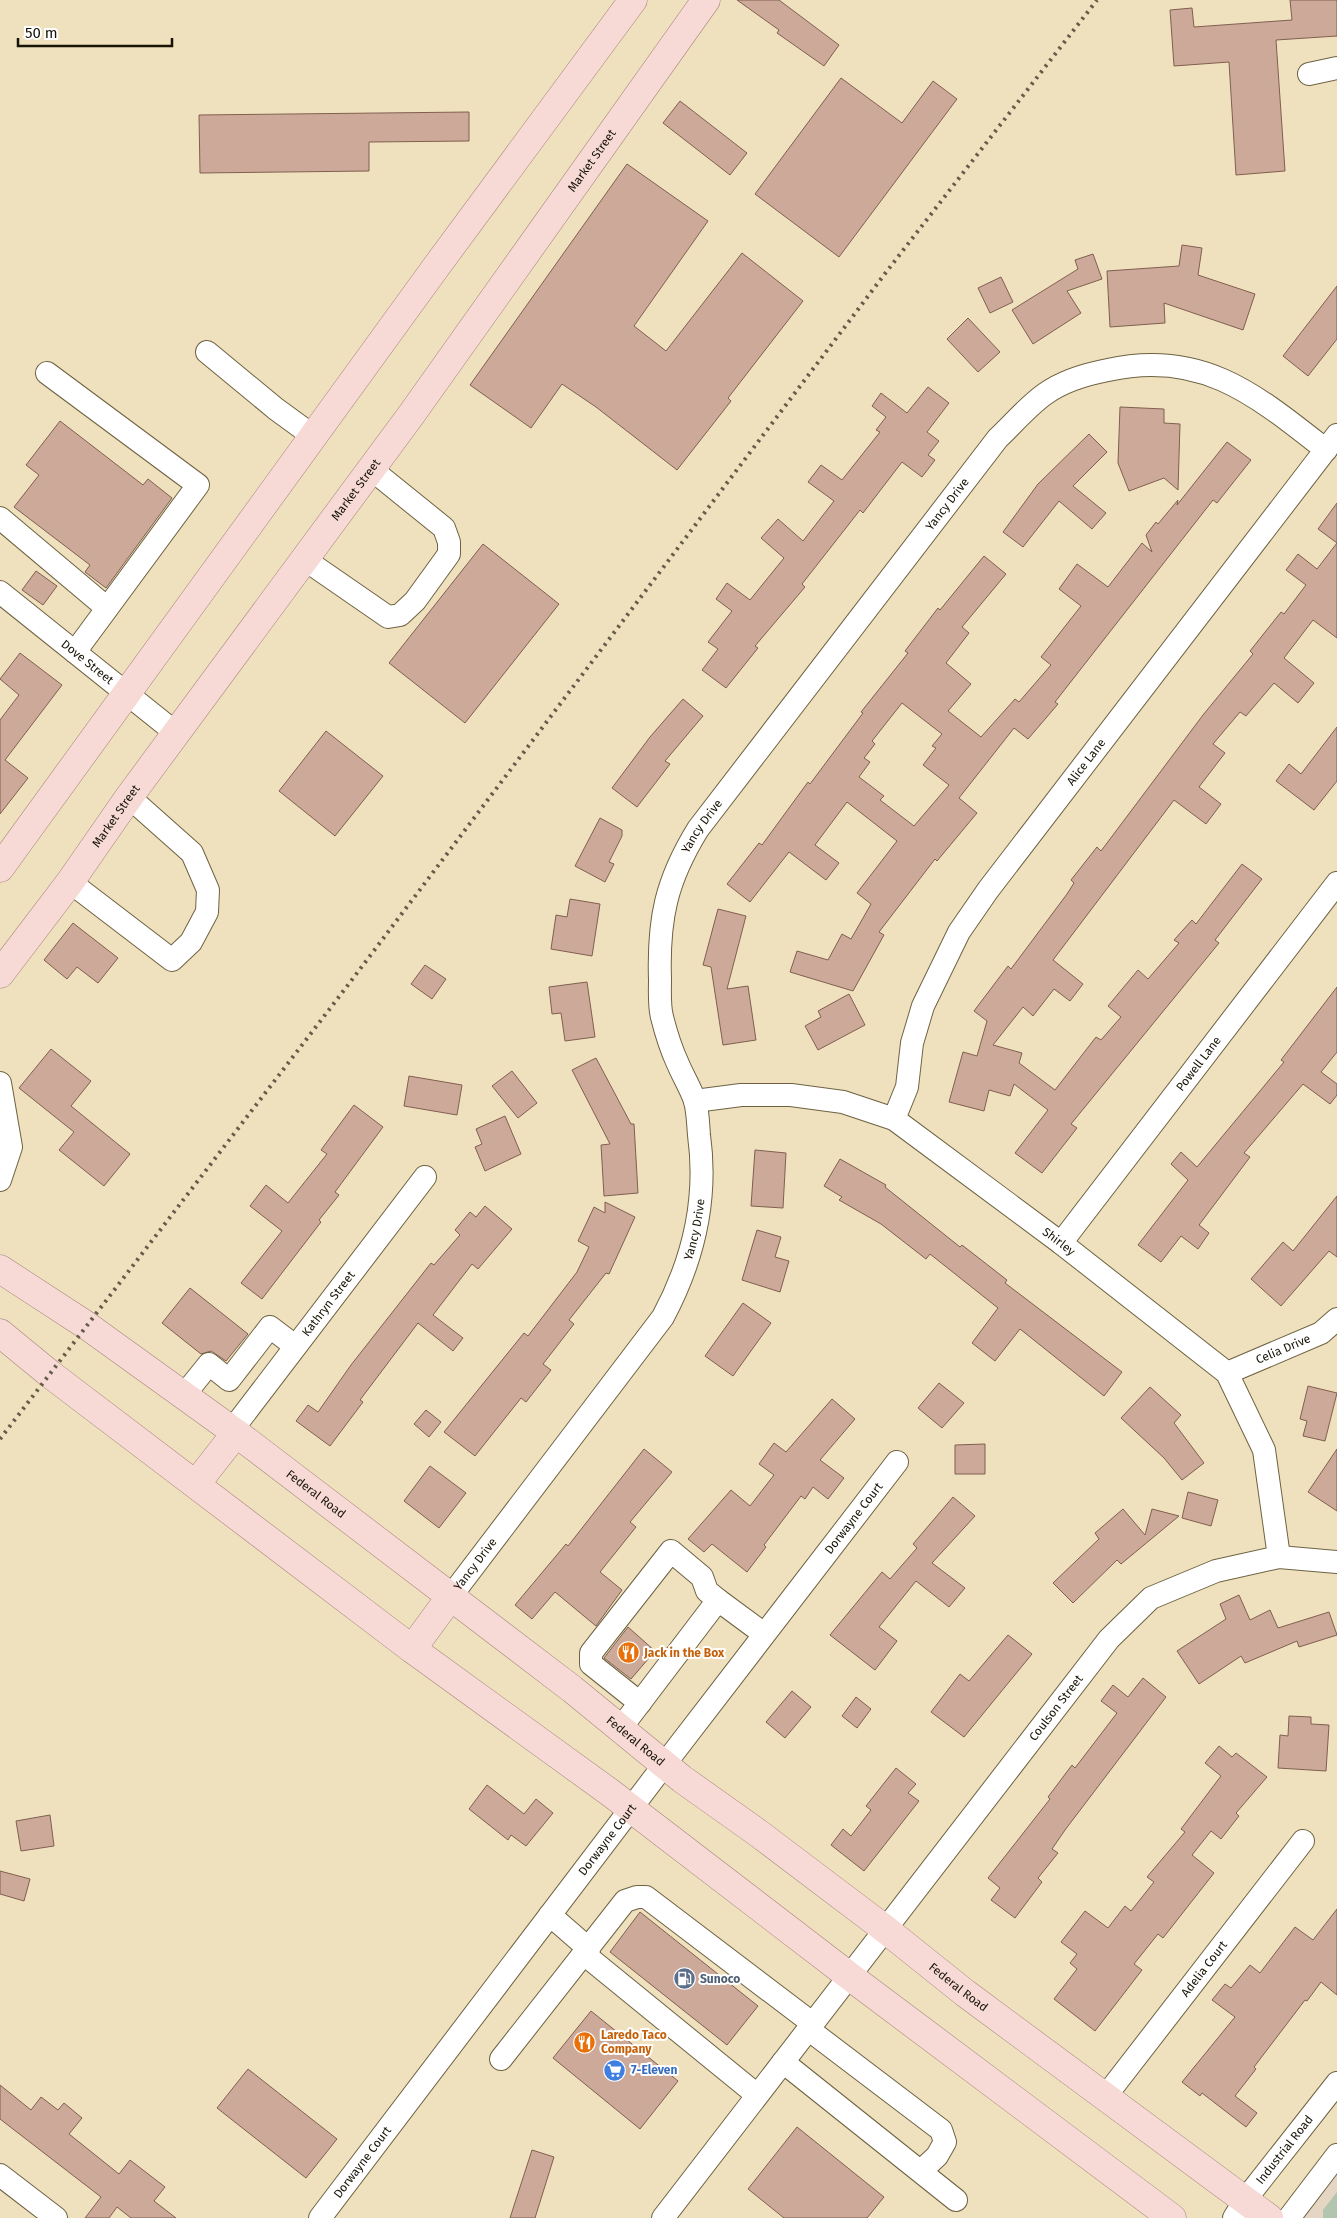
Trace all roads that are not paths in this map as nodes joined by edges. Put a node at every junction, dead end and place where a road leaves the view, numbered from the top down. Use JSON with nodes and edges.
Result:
{"nodes":[{"id":1,"x":633,"y":0,"type":"edge"},
{"id":2,"x":706,"y":0,"type":"edge"},
{"id":3,"x":1337,"y":68,"type":"edge"},
{"id":4,"x":1309,"y":74,"type":"dead end"},
{"id":5,"x":207,"y":352,"type":"dead end"},
{"id":6,"x":47,"y":373,"type":"dead end"},
{"id":7,"x":313,"y":436,"type":"junction"},
{"id":8,"x":1331,"y":442,"type":"edge"},
{"id":9,"x":371,"y":469,"type":"junction"},
{"id":10,"x":0,"y":518,"type":"edge"},
{"id":11,"x":304,"y":559,"type":"junction"},
{"id":12,"x":0,"y":592,"type":"edge"},
{"id":13,"x":107,"y":608,"type":"junction"},
{"id":14,"x":75,"y":652,"type":"junction"},
{"id":15,"x":127,"y":693,"type":"junction"},
{"id":16,"x":176,"y":733,"type":"junction"},
{"id":17,"x":129,"y":797,"type":"junction"},
{"id":18,"x":0,"y":868,"type":"edge"},
{"id":19,"x":70,"y":882,"type":"junction"},
{"id":20,"x":1337,"y":883,"type":"edge"},
{"id":21,"x":0,"y":974,"type":"edge"},
{"id":22,"x":1,"y":1095,"type":"edge"},
{"id":23,"x":695,"y":1101,"type":"junction"},
{"id":24,"x":894,"y":1118,"type":"junction"},
{"id":25,"x":4,"y":1127,"type":"edge"},
{"id":26,"x":425,"y":1177,"type":"dead end"},
{"id":27,"x":0,"y":1180,"type":"edge"},
{"id":28,"x":1061,"y":1243,"type":"junction"},
{"id":29,"x":0,"y":1269,"type":"edge"},
{"id":30,"x":1337,"y":1319,"type":"edge"},
{"id":31,"x":0,"y":1333,"type":"edge"},
{"id":32,"x":296,"y":1346,"type":"junction"},
{"id":33,"x":1226,"y":1373,"type":"junction"},
{"id":34,"x":184,"y":1395,"type":"junction"},
{"id":35,"x":234,"y":1431,"type":"junction"},
{"id":36,"x":897,"y":1462,"type":"dead end"},
{"id":37,"x":196,"y":1484,"type":"junction"},
{"id":38,"x":1279,"y":1557,"type":"junction"},
{"id":39,"x":1337,"y":1562,"type":"edge"},
{"id":40,"x":451,"y":1596,"type":"junction"},
{"id":41,"x":718,"y":1600,"type":"junction"},
{"id":42,"x":764,"y":1634,"type":"junction"},
{"id":43,"x":412,"y":1649,"type":"junction"},
{"id":44,"x":591,"y":1664,"type":"junction"},
{"id":45,"x":572,"y":1689,"type":"junction"},
{"id":46,"x":640,"y":1703,"type":"junction"},
{"id":47,"x":620,"y":1729,"type":"junction"},
{"id":48,"x":664,"y":1765,"type":"junction"},
{"id":49,"x":630,"y":1808,"type":"junction"},
{"id":50,"x":1303,"y":1841,"type":"dead end"},
{"id":51,"x":550,"y":1915,"type":"junction"},
{"id":52,"x":885,"y":1929,"type":"junction"},
{"id":53,"x":587,"y":1951,"type":"junction"},
{"id":54,"x":848,"y":1975,"type":"junction"},
{"id":55,"x":810,"y":2026,"type":"junction"},
{"id":56,"x":501,"y":2059,"type":"dead end"},
{"id":57,"x":783,"y":2062,"type":"junction"},
{"id":58,"x":1337,"y":2083,"type":"edge"},
{"id":59,"x":757,"y":2096,"type":"junction"},
{"id":60,"x":1105,"y":2097,"type":"junction"},
{"id":61,"x":1337,"y":2155,"type":"edge"},
{"id":62,"x":921,"y":2170,"type":"junction"},
{"id":63,"x":2,"y":2180,"type":"edge"},
{"id":64,"x":956,"y":2200,"type":"dead end"},
{"id":65,"x":1239,"y":2209,"type":"edge"},
{"id":66,"x":56,"y":2218,"type":"edge"},
{"id":67,"x":320,"y":2218,"type":"edge"},
{"id":68,"x":663,"y":2218,"type":"edge"},
{"id":69,"x":1172,"y":2218,"type":"edge"},
{"id":70,"x":1269,"y":2218,"type":"edge"},
{"id":71,"x":1289,"y":2218,"type":"edge"}],
"edges":[{"from":1,"to":7,"type":"main road"},
{"from":2,"to":9,"type":"main road","name":"Market Street"},
{"from":3,"to":4,"type":"street"},
{"from":5,"to":7,"type":"street"},
{"from":6,"to":13,"type":"street"},
{"from":7,"to":15,"type":"main road"},
{"from":8,"to":23,"type":"street","name":"Yancy Drive"},
{"from":8,"to":24,"type":"street","name":"Alice Lane"},
{"from":9,"to":11,"type":"main road","name":"Market Street"},
{"from":9,"to":11,"type":"street"},
{"from":10,"to":13,"type":"street"},
{"from":11,"to":16,"type":"main road","name":"Market Street"},
{"from":12,"to":14,"type":"street","name":"Dove Street"},
{"from":13,"to":14,"type":"street"},
{"from":14,"to":15,"type":"street","name":"Dove Street"},
{"from":15,"to":16,"type":"street","name":"Dove Street"},
{"from":15,"to":18,"type":"main road"},
{"from":16,"to":17,"type":"main road","name":"Market Street"},
{"from":17,"to":19,"type":"main road","name":"Market Street"},
{"from":17,"to":19,"type":"street"},
{"from":19,"to":21,"type":"main road","name":"Market Street"},
{"from":20,"to":28,"type":"street","name":"Powell Lane"},
{"from":22,"to":25,"type":"street"},
{"from":23,"to":24,"type":"street","name":"Shirley"},
{"from":23,"to":40,"type":"street","name":"Yancy Drive"},
{"from":24,"to":28,"type":"street","name":"Shirley"},
{"from":25,"to":27,"type":"street"},
{"from":26,"to":32,"type":"street","name":"Kathryn Street"},
{"from":28,"to":33,"type":"street","name":"Shirley"},
{"from":29,"to":34,"type":"main road","name":"Federal Road"},
{"from":30,"to":33,"type":"street","name":"Celia Drive"},
{"from":31,"to":37,"type":"main road"},
{"from":32,"to":34,"type":"street"},
{"from":32,"to":35,"type":"street","name":"Kathryn Street"},
{"from":33,"to":38,"type":"street","name":"Shirley"},
{"from":34,"to":35,"type":"main road","name":"Federal Road"},
{"from":35,"to":37,"type":"main road"},
{"from":35,"to":40,"type":"main road","name":"Federal Road"},
{"from":36,"to":42,"type":"street","name":"Dorwayne Court"},
{"from":37,"to":43,"type":"main road"},
{"from":38,"to":39,"type":"street","name":"Coulson Street"},
{"from":38,"to":52,"type":"street","name":"Coulson Street"},
{"from":40,"to":43,"type":"main road"},
{"from":40,"to":45,"type":"main road","name":"Federal Road"},
{"from":41,"to":42,"type":"street"},
{"from":41,"to":44,"type":"street"},
{"from":41,"to":46,"type":"street"},
{"from":42,"to":48,"type":"street","name":"Dorwayne Court"},
{"from":43,"to":49,"type":"main road"},
{"from":44,"to":45,"type":"street"},
{"from":44,"to":46,"type":"street"},
{"from":45,"to":47,"type":"main road","name":"Federal Road"},
{"from":46,"to":47,"type":"street"},
{"from":47,"to":48,"type":"main road","name":"Federal Road"},
{"from":48,"to":49,"type":"street","name":"Dorwayne Court"},
{"from":48,"to":52,"type":"main road","name":"Federal Road"},
{"from":49,"to":51,"type":"street","name":"Dorwayne Court"},
{"from":49,"to":54,"type":"main road"},
{"from":50,"to":60,"type":"street","name":"Adelia Court"},
{"from":51,"to":53,"type":"street"},
{"from":51,"to":67,"type":"street","name":"Dorwayne Court"},
{"from":52,"to":54,"type":"street","name":"Coulson Street"},
{"from":52,"to":60,"type":"main road","name":"Federal Road"},
{"from":53,"to":55,"type":"street"},
{"from":53,"to":56,"type":"street"},
{"from":53,"to":59,"type":"street"},
{"from":54,"to":55,"type":"street","name":"Coulson Street"},
{"from":54,"to":69,"type":"main road"},
{"from":55,"to":57,"type":"street","name":"Coulson Street"},
{"from":55,"to":62,"type":"street"},
{"from":57,"to":59,"type":"street","name":"Coulson Street"},
{"from":57,"to":62,"type":"street"},
{"from":58,"to":65,"type":"street","name":"Industrial Road"},
{"from":59,"to":68,"type":"street","name":"Coulson Street"},
{"from":60,"to":65,"type":"main road","name":"Federal Road"},
{"from":61,"to":71,"type":"street"},
{"from":62,"to":64,"type":"street"},
{"from":63,"to":66,"type":"street"},
{"from":65,"to":70,"type":"main road","name":"Federal Road"}]}
